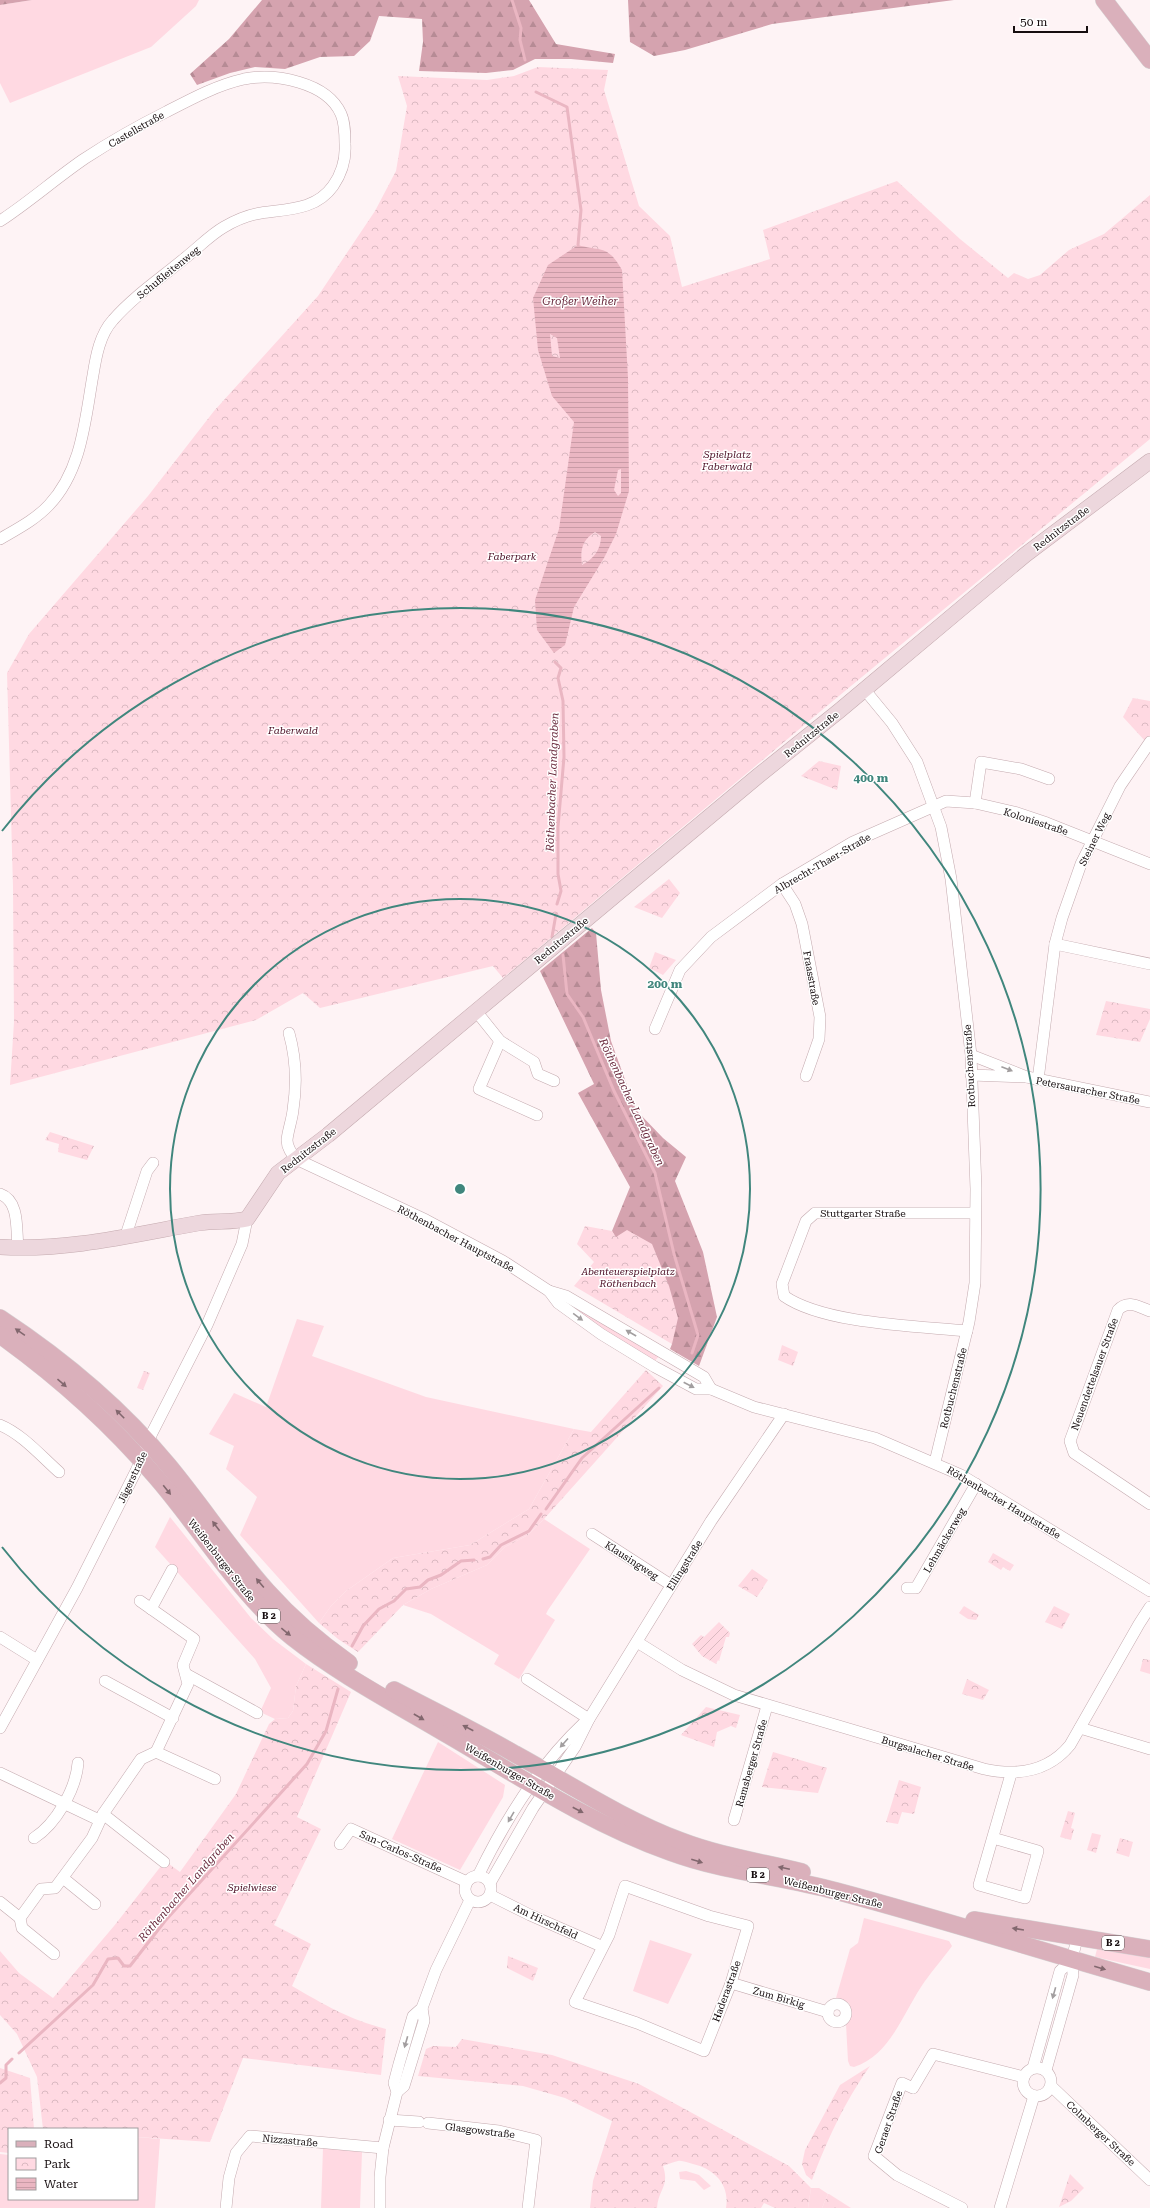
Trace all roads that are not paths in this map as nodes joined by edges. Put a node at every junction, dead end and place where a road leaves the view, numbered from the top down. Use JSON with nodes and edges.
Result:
{"nodes":[{"id":1,"x":1104,"y":0,"type":"edge"},
{"id":2,"x":1150,"y":60,"type":"edge"},
{"id":3,"x":289,"y":79,"type":"joint"},
{"id":4,"x":0,"y":221,"type":"edge"},
{"id":5,"x":1150,"y":461,"type":"edge"},
{"id":6,"x":0,"y":539,"type":"edge"},
{"id":7,"x":864,"y":690,"type":"junction"},
{"id":8,"x":1150,"y":742,"type":"edge"},
{"id":9,"x":1049,"y":779,"type":"dead end"},
{"id":10,"x":974,"y":803,"type":"junction"},
{"id":11,"x":932,"y":806,"type":"junction"},
{"id":12,"x":1092,"y":841,"type":"junction"},
{"id":13,"x":1150,"y":864,"type":"edge"},
{"id":14,"x":782,"y":884,"type":"junction"},
{"id":15,"x":1056,"y":944,"type":"junction"},
{"id":16,"x":1150,"y":964,"type":"edge"},
{"id":17,"x":476,"y":1011,"type":"junction"},
{"id":18,"x":655,"y":1029,"type":"dead end"},
{"id":19,"x":289,"y":1033,"type":"dead end"},
{"id":20,"x":500,"y":1041,"type":"junction"},
{"id":21,"x":971,"y":1055,"type":"junction"},
{"id":22,"x":971,"y":1075,"type":"junction"},
{"id":23,"x":806,"y":1076,"type":"dead end"},
{"id":24,"x":1027,"y":1077,"type":"junction"},
{"id":25,"x":1038,"y":1080,"type":"junction"},
{"id":26,"x":554,"y":1081,"type":"dead end"},
{"id":27,"x":1150,"y":1102,"type":"edge"},
{"id":28,"x":537,"y":1115,"type":"dead end"},
{"id":29,"x":296,"y":1159,"type":"junction"},
{"id":30,"x":153,"y":1163,"type":"dead end"},
{"id":31,"x":0,"y":1194,"type":"edge"},
{"id":32,"x":975,"y":1213,"type":"junction"},
{"id":33,"x":247,"y":1218,"type":"junction"},
{"id":34,"x":125,"y":1238,"type":"junction"},
{"id":35,"x":0,"y":1247,"type":"edge"},
{"id":36,"x":18,"y":1248,"type":"junction"},
{"id":37,"x":549,"y":1291,"type":"junction"},
{"id":38,"x":1150,"y":1311,"type":"edge"},
{"id":39,"x":0,"y":1318,"type":"edge"},
{"id":40,"x":967,"y":1331,"type":"junction"},
{"id":41,"x":0,"y":1335,"type":"edge"},
{"id":42,"x":711,"y":1389,"type":"junction"},
{"id":43,"x":784,"y":1414,"type":"junction"},
{"id":44,"x":0,"y":1425,"type":"edge"},
{"id":45,"x":148,"y":1442,"type":"junction"},
{"id":46,"x":141,"y":1460,"type":"junction"},
{"id":47,"x":935,"y":1462,"type":"junction"},
{"id":48,"x":59,"y":1472,"type":"dead end"},
{"id":49,"x":976,"y":1484,"type":"junction"},
{"id":50,"x":1150,"y":1504,"type":"edge"},
{"id":51,"x":592,"y":1534,"type":"dead end"},
{"id":52,"x":172,"y":1570,"type":"dead end"},
{"id":53,"x":671,"y":1585,"type":"junction"},
{"id":54,"x":907,"y":1588,"type":"dead end"},
{"id":55,"x":1150,"y":1591,"type":"edge"},
{"id":56,"x":140,"y":1601,"type":"dead end"},
{"id":57,"x":1150,"y":1607,"type":"edge"},
{"id":58,"x":152,"y":1609,"type":"junction"},
{"id":59,"x":0,"y":1637,"type":"edge"},
{"id":60,"x":636,"y":1642,"type":"junction"},
{"id":61,"x":37,"y":1660,"type":"junction"},
{"id":62,"x":186,"y":1674,"type":"junction"},
{"id":63,"x":526,"y":1679,"type":"dead end"},
{"id":64,"x":105,"y":1681,"type":"dead end"},
{"id":65,"x":767,"y":1706,"type":"junction"},
{"id":66,"x":257,"y":1713,"type":"dead end"},
{"id":67,"x":173,"y":1718,"type":"junction"},
{"id":68,"x":589,"y":1719,"type":"junction"},
{"id":69,"x":0,"y":1728,"type":"edge"},
{"id":70,"x":1080,"y":1728,"type":"junction"},
{"id":71,"x":1150,"y":1749,"type":"edge"},
{"id":72,"x":156,"y":1752,"type":"junction"},
{"id":73,"x":78,"y":1763,"type":"dead end"},
{"id":74,"x":0,"y":1773,"type":"edge"},
{"id":75,"x":548,"y":1773,"type":"junction"},
{"id":76,"x":1012,"y":1774,"type":"junction"},
{"id":77,"x":215,"y":1779,"type":"dead end"},
{"id":78,"x":537,"y":1787,"type":"junction"},
{"id":79,"x":64,"y":1803,"type":"junction"},
{"id":80,"x":101,"y":1817,"type":"junction"},
{"id":81,"x":734,"y":1820,"type":"dead end"},
{"id":82,"x":34,"y":1838,"type":"dead end"},
{"id":83,"x":992,"y":1838,"type":"junction"},
{"id":84,"x":340,"y":1844,"type":"dead end"},
{"id":85,"x":164,"y":1862,"type":"dead end"},
{"id":86,"x":478,"y":1876,"type":"junction"},
{"id":87,"x":63,"y":1878,"type":"junction"},
{"id":88,"x":467,"y":1882,"type":"junction"},
{"id":89,"x":490,"y":1883,"type":"junction"},
{"id":90,"x":490,"y":1895,"type":"junction"},
{"id":91,"x":470,"y":1900,"type":"junction"},
{"id":92,"x":0,"y":1902,"type":"edge"},
{"id":93,"x":95,"y":1904,"type":"dead end"},
{"id":94,"x":20,"y":1918,"type":"junction"},
{"id":95,"x":1077,"y":1938,"type":"junction"},
{"id":96,"x":601,"y":1946,"type":"junction"},
{"id":97,"x":1150,"y":1949,"type":"edge"},
{"id":98,"x":54,"y":1954,"type":"dead end"},
{"id":99,"x":1072,"y":1960,"type":"junction"},
{"id":100,"x":1150,"y":1982,"type":"edge"},
{"id":101,"x":730,"y":1983,"type":"junction"},
{"id":102,"x":828,"y":2012,"type":"dead end"},
{"id":103,"x":1033,"y":2068,"type":"junction"},
{"id":104,"x":1046,"y":2070,"type":"junction"},
{"id":105,"x":1024,"y":2078,"type":"junction"},
{"id":106,"x":1051,"y":2086,"type":"junction"},
{"id":107,"x":1034,"y":2096,"type":"junction"},
{"id":108,"x":389,"y":2120,"type":"junction"},
{"id":109,"x":383,"y":2148,"type":"junction"},
{"id":110,"x":1150,"y":2180,"type":"edge"},
{"id":111,"x":226,"y":2208,"type":"edge"},
{"id":112,"x":380,"y":2208,"type":"edge"},
{"id":113,"x":528,"y":2208,"type":"edge"},
{"id":114,"x":962,"y":2208,"type":"edge"},
{"id":115,"x":1000,"y":2208,"type":"edge"}],
"edges":[{"from":1,"to":2,"type":"main road"},
{"from":3,"to":4,"type":"street","name":"Castellstraße"},
{"from":3,"to":6,"type":"street","name":"Schußleitenweg"},
{"from":5,"to":7,"type":"main road","name":"Rednitzstraße"},
{"from":7,"to":11,"type":"street","name":"Rotbuchenstraße"},
{"from":7,"to":17,"type":"main road","name":"Rednitzstraße"},
{"from":8,"to":12,"type":"street","name":"Steiner Weg"},
{"from":9,"to":10,"type":"street"},
{"from":10,"to":11,"type":"street","name":"Koloniestraße"},
{"from":10,"to":12,"type":"street","name":"Koloniestraße"},
{"from":11,"to":14,"type":"street","name":"Albrecht-Thaer-Straße"},
{"from":11,"to":21,"type":"street","name":"Rotbuchenstraße"},
{"from":12,"to":13,"type":"street","name":"Koloniestraße"},
{"from":12,"to":15,"type":"street","name":"Steiner Weg"},
{"from":14,"to":18,"type":"street","name":"Albrecht-Thaer-Straße"},
{"from":14,"to":23,"type":"street","name":"Fraasstraße"},
{"from":15,"to":16,"type":"street"},
{"from":15,"to":25,"type":"street","name":"Steiner Weg"},
{"from":17,"to":20,"type":"street"},
{"from":17,"to":29,"type":"main road","name":"Rednitzstraße"},
{"from":19,"to":29,"type":"street"},
{"from":20,"to":26,"type":"street"},
{"from":20,"to":28,"type":"street"},
{"from":21,"to":22,"type":"street","name":"Rotbuchenstraße"},
{"from":21,"to":24,"type":"street","name":"Petersauracher Straße","one_way":true},
{"from":22,"to":24,"type":"street","name":"Petersauracher Straße"},
{"from":22,"to":32,"type":"street","name":"Rotbuchenstraße"},
{"from":24,"to":25,"type":"street","name":"Petersauracher Straße"},
{"from":25,"to":27,"type":"street","name":"Petersauracher Straße"},
{"from":29,"to":33,"type":"main road","name":"Rednitzstraße"},
{"from":29,"to":37,"type":"street","name":"Röthenbacher Hauptstraße"},
{"from":30,"to":34,"type":"street"},
{"from":31,"to":36,"type":"street"},
{"from":32,"to":40,"type":"street","name":"Rotbuchenstraße"},
{"from":32,"to":40,"type":"street","name":"Stuttgarter Straße"},
{"from":33,"to":34,"type":"main road"},
{"from":33,"to":45,"type":"street","name":"Jägerstraße"},
{"from":34,"to":36,"type":"main road"},
{"from":35,"to":36,"type":"main road"},
{"from":42,"to":37,"type":"street","name":"Röthenbacher Hauptstraße","one_way":true},
{"from":37,"to":42,"type":"street","name":"Röthenbacher Hauptstraße","one_way":true},
{"from":38,"to":50,"type":"street","name":"Neuendettelsauer Straße"},
{"from":45,"to":39,"type":"main road","name":"Weißenburger Straße","number":"B 2","one_way":true},
{"from":40,"to":47,"type":"street","name":"Rotbuchenstraße"},
{"from":41,"to":46,"type":"main road","name":"Weißenburger Straße","number":"B 2","one_way":true},
{"from":42,"to":43,"type":"street","name":"Röthenbacher Hauptstraße"},
{"from":43,"to":47,"type":"street","name":"Röthenbacher Hauptstraße"},
{"from":43,"to":53,"type":"street","name":"Ellingstraße"},
{"from":44,"to":48,"type":"street"},
{"from":45,"to":46,"type":"street","name":"Jägerstraße"},
{"from":75,"to":45,"type":"main road","name":"Weißenburger Straße","number":"B 2","one_way":true},
{"from":46,"to":61,"type":"street","name":"Jägerstraße"},
{"from":46,"to":78,"type":"main road","name":"Weißenburger Straße","number":"B 2","one_way":true},
{"from":47,"to":49,"type":"street","name":"Röthenbacher Hauptstraße"},
{"from":49,"to":54,"type":"street","name":"Lehmäckerweg"},
{"from":49,"to":55,"type":"street","name":"Röthenbacher Hauptstraße"},
{"from":51,"to":53,"type":"street","name":"Klausingweg"},
{"from":52,"to":58,"type":"street"},
{"from":53,"to":60,"type":"street","name":"Ellingstraße"},
{"from":56,"to":58,"type":"street"},
{"from":57,"to":70,"type":"street","name":"Burgsalacher Straße"},
{"from":58,"to":62,"type":"street"},
{"from":59,"to":61,"type":"street"},
{"from":60,"to":65,"type":"street","name":"Burgsalacher Straße"},
{"from":60,"to":68,"type":"street","name":"Ellingstraße"},
{"from":61,"to":69,"type":"street","name":"Jägerstraße"},
{"from":62,"to":66,"type":"street"},
{"from":62,"to":67,"type":"street"},
{"from":63,"to":68,"type":"street"},
{"from":64,"to":67,"type":"street"},
{"from":65,"to":76,"type":"street","name":"Burgsalacher Straße"},
{"from":65,"to":81,"type":"street","name":"Ramsberger Straße"},
{"from":67,"to":72,"type":"street"},
{"from":68,"to":75,"type":"street","name":"Ellingstraße"},
{"from":70,"to":71,"type":"street"},
{"from":70,"to":76,"type":"street","name":"Burgsalacher Straße"},
{"from":72,"to":77,"type":"street"},
{"from":72,"to":80,"type":"street"},
{"from":73,"to":79,"type":"street"},
{"from":74,"to":79,"type":"street"},
{"from":75,"to":78,"type":"street","name":"Ellingstraße"},
{"from":95,"to":75,"type":"main road","name":"Weißenburger Straße","number":"B 2","one_way":true},
{"from":76,"to":83,"type":"street"},
{"from":78,"to":86,"type":"street","one_way":true},
{"from":78,"to":89,"type":"street"},
{"from":78,"to":99,"type":"main road","name":"Weißenburger Straße","number":"B 2","one_way":true},
{"from":79,"to":80,"type":"street"},
{"from":79,"to":82,"type":"street"},
{"from":80,"to":85,"type":"street"},
{"from":80,"to":87,"type":"street"},
{"from":83,"to":83,"type":"street"},
{"from":84,"to":88,"type":"street","name":"San-Carlos-Straße"},
{"from":86,"to":88,"type":"street"},
{"from":86,"to":89,"type":"street"},
{"from":87,"to":93,"type":"street"},
{"from":87,"to":94,"type":"street"},
{"from":88,"to":91,"type":"street"},
{"from":89,"to":90,"type":"street"},
{"from":90,"to":91,"type":"street"},
{"from":90,"to":96,"type":"street","name":"Am Hirschfeld"},
{"from":91,"to":108,"type":"street"},
{"from":92,"to":94,"type":"street"},
{"from":94,"to":98,"type":"street"},
{"from":95,"to":97,"type":"main road","name":"Weißenburger Straße","number":"B 2"},
{"from":95,"to":99,"type":"street"},
{"from":96,"to":101,"type":"street","name":"Haderastraße"},
{"from":96,"to":101,"type":"street","name":"Haderastraße"},
{"from":99,"to":100,"type":"main road","name":"Weißenburger Straße","number":"B 2","one_way":true},
{"from":99,"to":103,"type":"street","one_way":true},
{"from":99,"to":104,"type":"street"},
{"from":101,"to":102,"type":"street","name":"Zum Birkig"},
{"from":103,"to":104,"type":"street"},
{"from":103,"to":105,"type":"street"},
{"from":104,"to":106,"type":"street"},
{"from":105,"to":107,"type":"street"},
{"from":105,"to":114,"type":"street","name":"Geraer Straße"},
{"from":106,"to":107,"type":"street"},
{"from":106,"to":110,"type":"street","name":"Colmberger Straße"},
{"from":107,"to":115,"type":"street"},
{"from":108,"to":109,"type":"street"},
{"from":108,"to":113,"type":"street","name":"Glasgowstraße"},
{"from":109,"to":111,"type":"street","name":"Nizzastraße"},
{"from":109,"to":112,"type":"street"}]}
